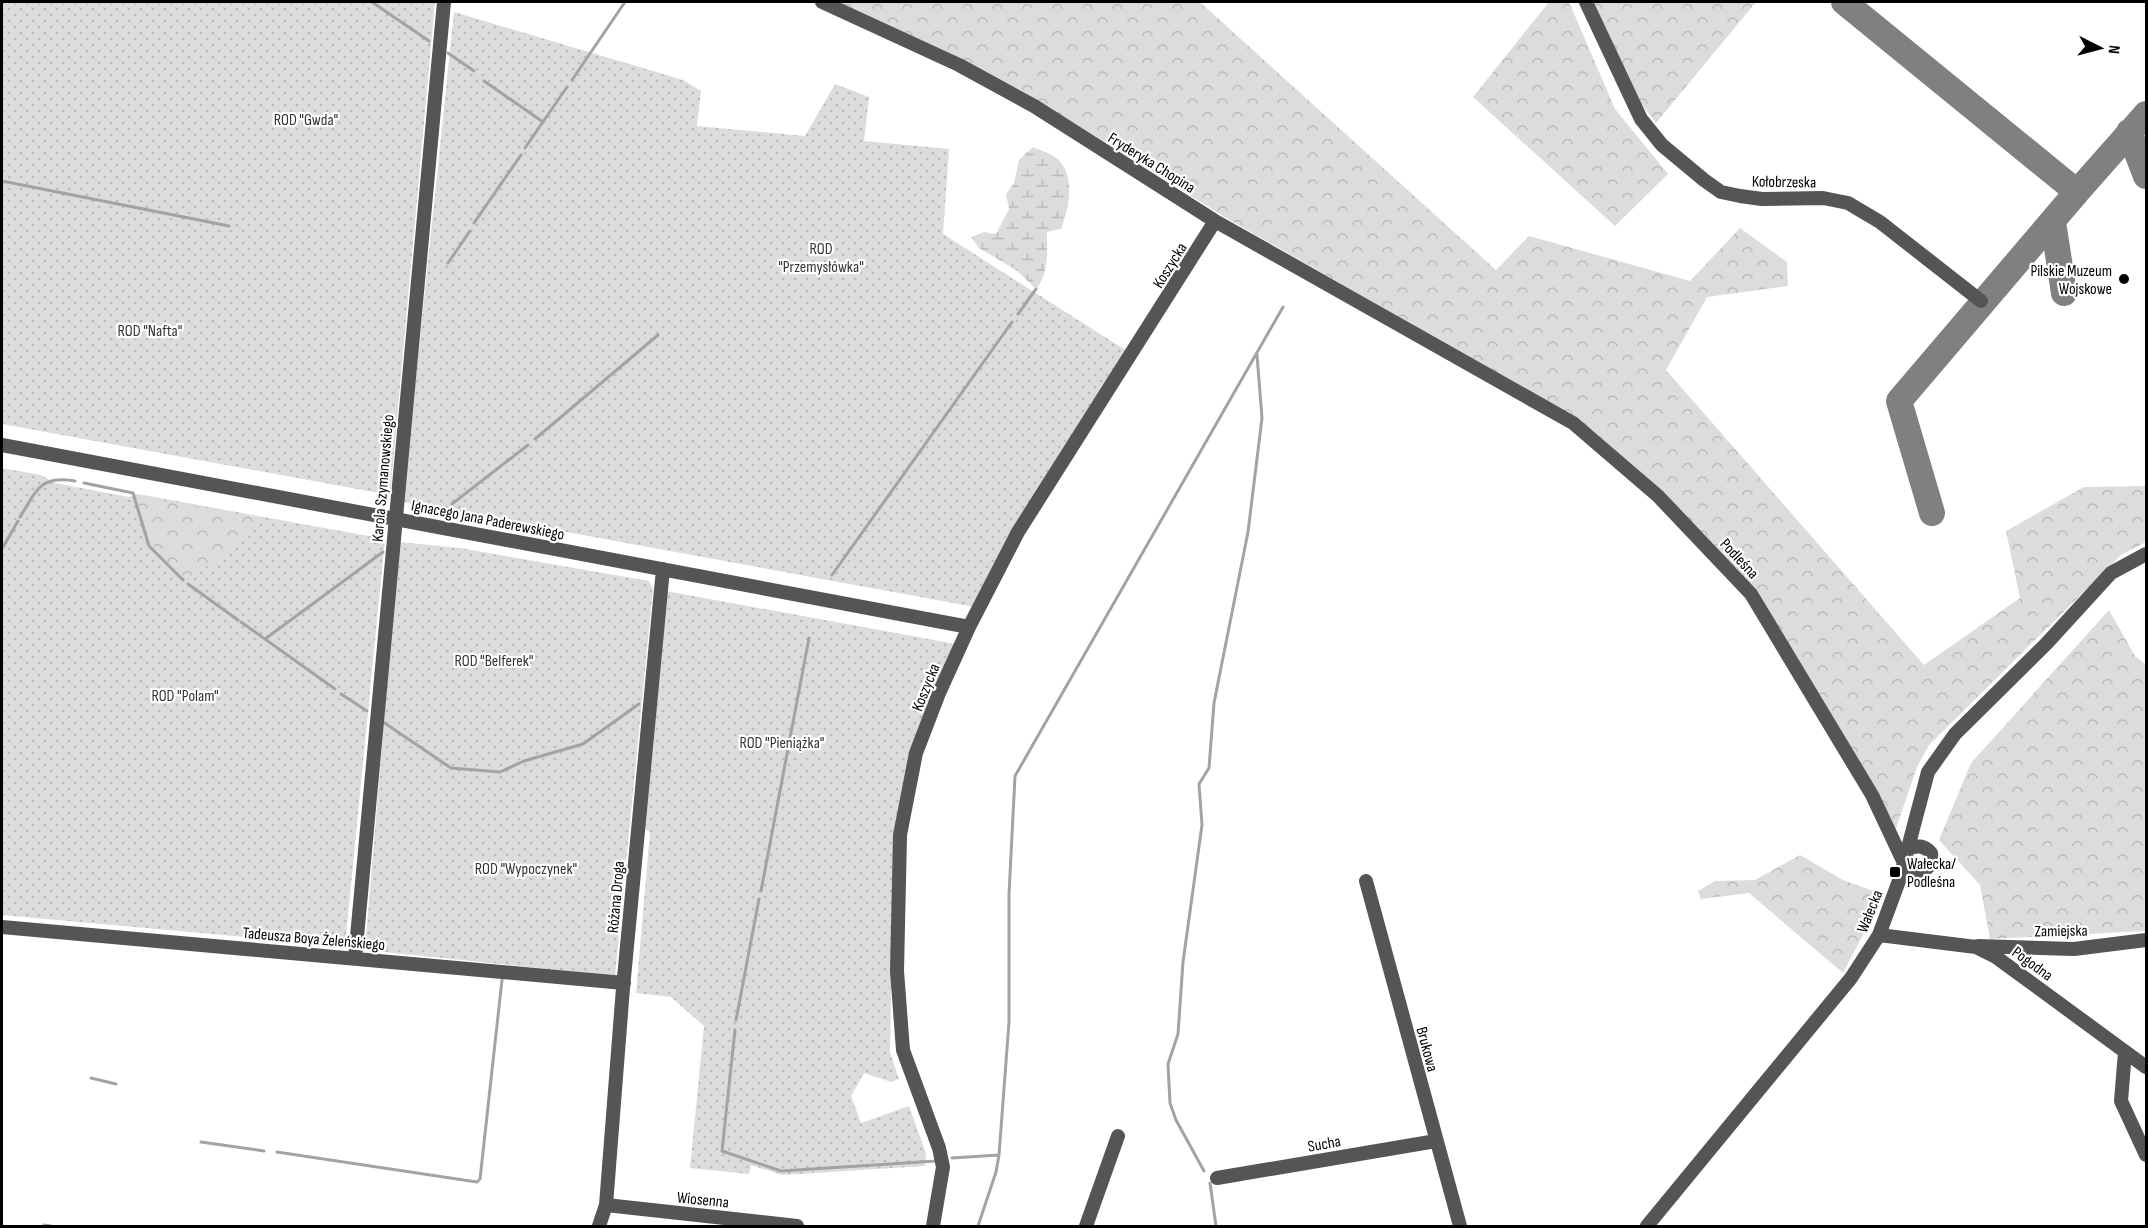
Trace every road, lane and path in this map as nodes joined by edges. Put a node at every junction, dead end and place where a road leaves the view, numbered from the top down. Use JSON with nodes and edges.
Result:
{"nodes":[{"id":1,"x":444,"y":2,"type":"edge"},
{"id":2,"x":822,"y":2,"type":"edge"},
{"id":3,"x":1586,"y":2,"type":"edge"},
{"id":4,"x":1215,"y":221,"type":"junction"},
{"id":5,"x":1981,"y":302,"type":"dead end"},
{"id":6,"x":1461,"y":357,"type":"joint"},
{"id":7,"x":2,"y":445,"type":"edge"},
{"id":8,"x":395,"y":518,"type":"junction"},
{"id":9,"x":2146,"y":554,"type":"edge"},
{"id":10,"x":663,"y":569,"type":"junction"},
{"id":11,"x":969,"y":627,"type":"junction"},
{"id":12,"x":1906,"y":856,"type":"junction"},
{"id":13,"x":1900,"y":878,"type":"junction"},
{"id":14,"x":1366,"y":880,"type":"dead end"},
{"id":15,"x":2,"y":927,"type":"edge"},
{"id":16,"x":1879,"y":935,"type":"junction"},
{"id":17,"x":2146,"y":939,"type":"edge"},
{"id":18,"x":1976,"y":947,"type":"junction"},
{"id":19,"x":355,"y":958,"type":"junction"},
{"id":20,"x":624,"y":983,"type":"junction"},
{"id":21,"x":2125,"y":1052,"type":"junction"},
{"id":22,"x":2145,"y":1065,"type":"edge"},
{"id":23,"x":1118,"y":1136,"type":"dead end"},
{"id":24,"x":1436,"y":1141,"type":"junction"},
{"id":25,"x":2146,"y":1155,"type":"edge"},
{"id":26,"x":1217,"y":1178,"type":"dead end"},
{"id":27,"x":606,"y":1205,"type":"junction"},
{"id":28,"x":599,"y":1227,"type":"edge"},
{"id":29,"x":797,"y":1227,"type":"edge"},
{"id":30,"x":933,"y":1227,"type":"edge"},
{"id":31,"x":1086,"y":1227,"type":"edge"},
{"id":32,"x":1460,"y":1227,"type":"edge"},
{"id":33,"x":1647,"y":1227,"type":"edge"}],
"edges":[{"from":1,"to":8,"type":"street","name":"Karola Szymanowskiego"},
{"from":2,"to":4,"type":"street","name":"Fryderyka Chopina"},
{"from":3,"to":5,"type":"street","name":"Kołobrzeska"},
{"from":4,"to":6,"type":"street","name":"Fryderyka Chopina"},
{"from":4,"to":11,"type":"street","name":"Koszycka"},
{"from":6,"to":12,"type":"street","name":"Podleśna"},
{"from":7,"to":8,"type":"street","name":"Ignacego Jana Paderewskiego"},
{"from":8,"to":10,"type":"street","name":"Ignacego Jana Paderewskiego"},
{"from":8,"to":19,"type":"street","name":"Karola Szymanowskiego"},
{"from":9,"to":12,"type":"street","name":"Wałecka"},
{"from":10,"to":11,"type":"street","name":"Ignacego Jana Paderewskiego"},
{"from":10,"to":20,"type":"street","name":"Różana Droga"},
{"from":11,"to":30,"type":"street","name":"Koszycka"},
{"from":12,"to":13,"type":"street","name":"Wałecka"},
{"from":12,"to":13,"type":"street"},
{"from":13,"to":16,"type":"street","name":"Wałecka"},
{"from":14,"to":24,"type":"street","name":"Brukowa"},
{"from":15,"to":19,"type":"street","name":"Tadeusza Boya Żeleńskiego"},
{"from":16,"to":18,"type":"street","name":"Pogodna"},
{"from":16,"to":33,"type":"street","name":"Wałecka"},
{"from":17,"to":18,"type":"street","name":"Zamiejska"},
{"from":18,"to":21,"type":"street","name":"Pogodna"},
{"from":19,"to":20,"type":"street","name":"Tadeusza Boya Żeleńskiego"},
{"from":20,"to":27,"type":"street","name":"Różana Droga"},
{"from":21,"to":22,"type":"street","name":"Pogodna"},
{"from":21,"to":25,"type":"street"},
{"from":23,"to":31,"type":"street"},
{"from":24,"to":26,"type":"street","name":"Sucha"},
{"from":24,"to":32,"type":"street","name":"Brukowa"},
{"from":27,"to":28,"type":"street","name":"Różana Droga"},
{"from":27,"to":29,"type":"street","name":"Wiosenna"}]}
